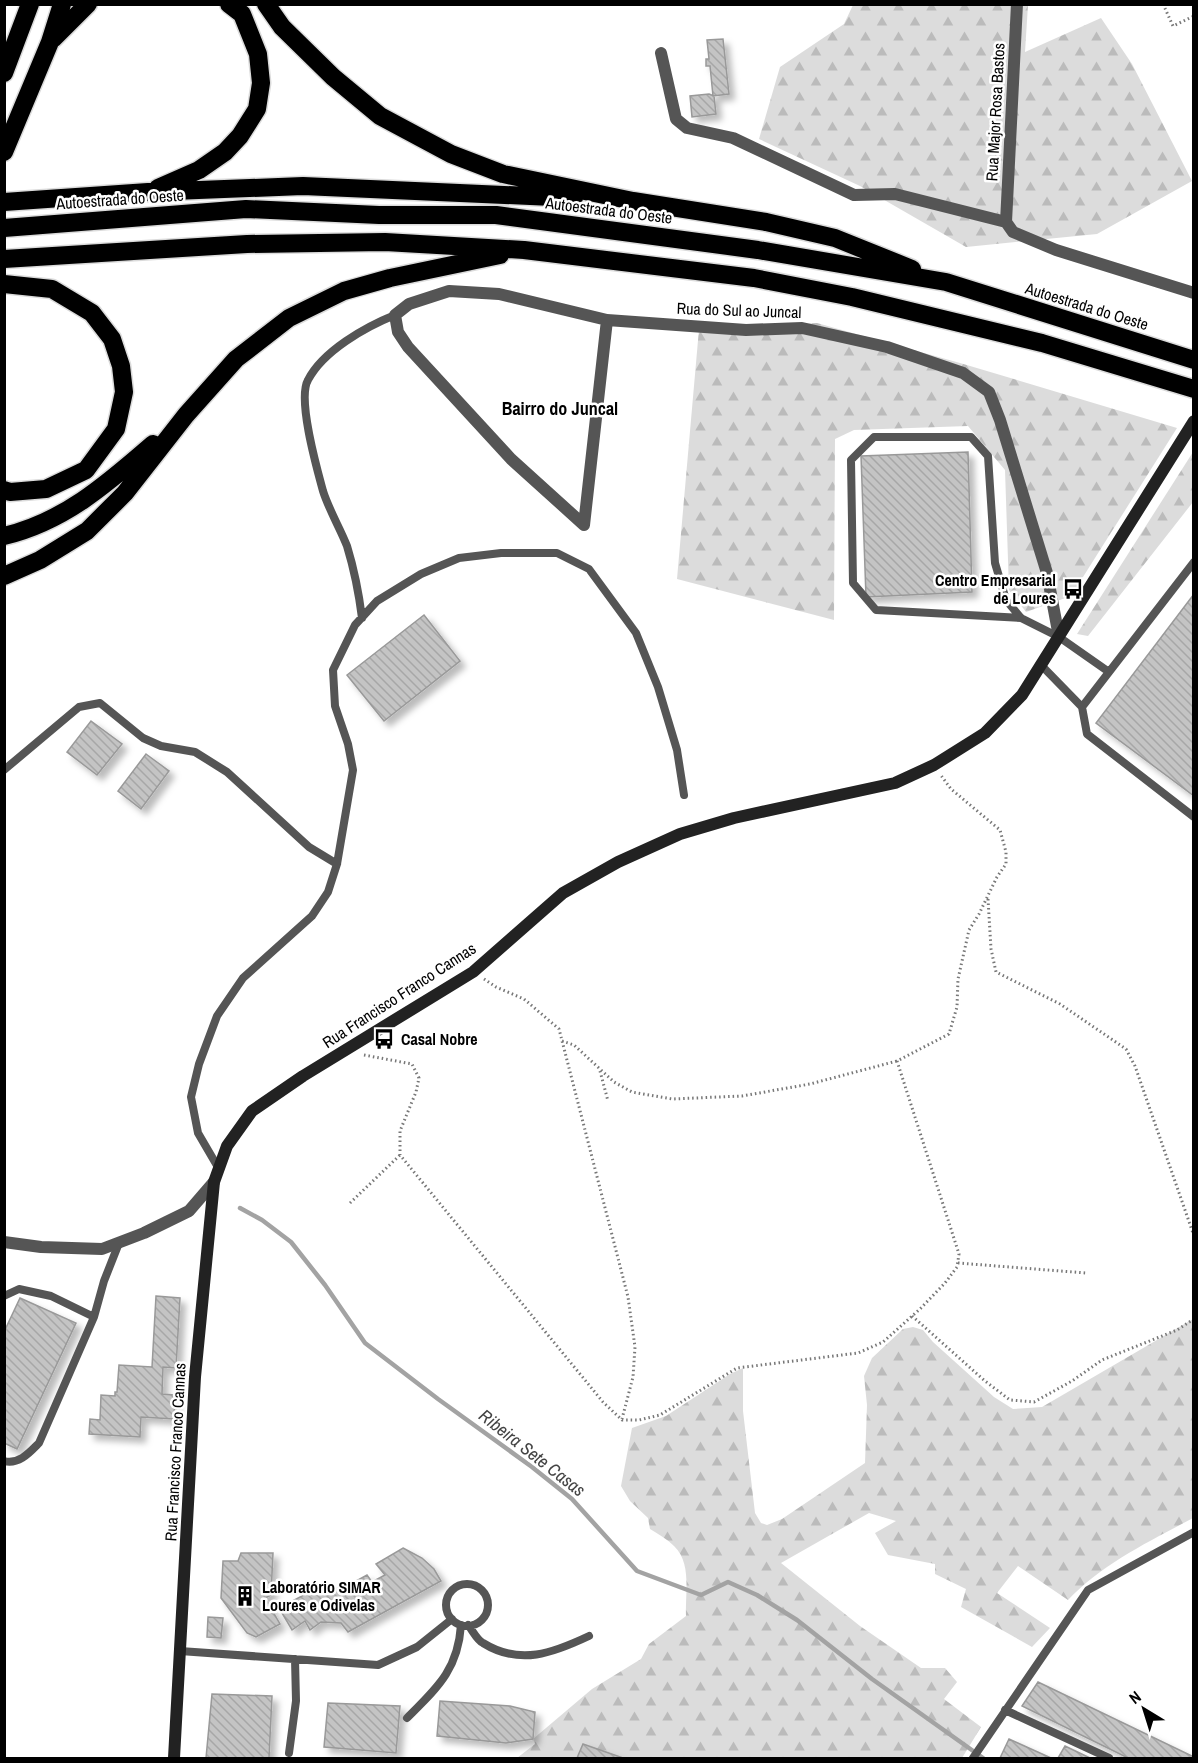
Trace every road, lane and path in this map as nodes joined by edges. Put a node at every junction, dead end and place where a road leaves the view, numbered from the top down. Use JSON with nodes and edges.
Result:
{"nodes":[{"id":1,"x":30,"y":4,"type":"edge"},
{"id":2,"x":62,"y":4,"type":"edge"},
{"id":3,"x":88,"y":4,"type":"edge"},
{"id":4,"x":229,"y":4,"type":"edge"},
{"id":5,"x":266,"y":4,"type":"edge"},
{"id":6,"x":1017,"y":4,"type":"edge"},
{"id":7,"x":1163,"y":4,"type":"edge"},
{"id":8,"x":1194,"y":16,"type":"edge"},
{"id":9,"x":50,"y":42,"type":"junction"},
{"id":10,"x":662,"y":53,"type":"dead end"},
{"id":11,"x":4,"y":73,"type":"edge"},
{"id":12,"x":4,"y":152,"type":"edge"},
{"id":13,"x":148,"y":192,"type":"junction"},
{"id":14,"x":633,"y":201,"type":"junction"},
{"id":15,"x":4,"y":202,"type":"edge"},
{"id":16,"x":1006,"y":222,"type":"junction"},
{"id":17,"x":4,"y":228,"type":"edge"},
{"id":18,"x":524,"y":250,"type":"junction"},
{"id":19,"x":10,"y":258,"type":"edge"},
{"id":20,"x":946,"y":282,"type":"junction"},
{"id":21,"x":4,"y":284,"type":"edge"},
{"id":22,"x":1194,"y":293,"type":"edge"},
{"id":23,"x":394,"y":315,"type":"junction"},
{"id":24,"x":607,"y":320,"type":"junction"},
{"id":25,"x":1192,"y":359,"type":"edge"},
{"id":26,"x":1188,"y":387,"type":"edge"},
{"id":27,"x":186,"y":415,"type":"junction"},
{"id":28,"x":1194,"y":421,"type":"edge"},
{"id":29,"x":4,"y":490,"type":"edge"},
{"id":30,"x":4,"y":536,"type":"edge"},
{"id":31,"x":1194,"y":562,"type":"edge"},
{"id":32,"x":4,"y":576,"type":"edge"},
{"id":33,"x":362,"y":618,"type":"junction"},
{"id":34,"x":1021,"y":618,"type":"junction"},
{"id":35,"x":1059,"y":638,"type":"junction"},
{"id":36,"x":1041,"y":665,"type":"junction"},
{"id":37,"x":1110,"y":672,"type":"junction"},
{"id":38,"x":1082,"y":707,"type":"junction"},
{"id":39,"x":934,"y":765,"type":"junction"},
{"id":40,"x":4,"y":770,"type":"edge"},
{"id":41,"x":684,"y":795,"type":"dead end"},
{"id":42,"x":1194,"y":817,"type":"edge"},
{"id":43,"x":337,"y":864,"type":"junction"},
{"id":44,"x":988,"y":896,"type":"junction"},
{"id":45,"x":473,"y":972,"type":"junction"},
{"id":46,"x":562,"y":1041,"type":"junction"},
{"id":47,"x":345,"y":1050,"type":"junction"},
{"id":48,"x":897,"y":1060,"type":"junction"},
{"id":49,"x":600,"y":1069,"type":"junction"},
{"id":50,"x":608,"y":1101,"type":"dead end"},
{"id":51,"x":400,"y":1155,"type":"junction"},
{"id":52,"x":216,"y":1176,"type":"junction"},
{"id":53,"x":350,"y":1203,"type":"dead end"},
{"id":54,"x":1194,"y":1236,"type":"edge"},
{"id":55,"x":4,"y":1242,"type":"edge"},
{"id":56,"x":119,"y":1243,"type":"junction"},
{"id":57,"x":957,"y":1263,"type":"junction"},
{"id":58,"x":1086,"y":1273,"type":"dead end"},
{"id":59,"x":4,"y":1296,"type":"edge"},
{"id":60,"x":912,"y":1316,"type":"junction"},
{"id":61,"x":94,"y":1317,"type":"junction"},
{"id":62,"x":1194,"y":1319,"type":"edge"},
{"id":63,"x":622,"y":1420,"type":"junction"},
{"id":64,"x":4,"y":1461,"type":"edge"},
{"id":65,"x":1194,"y":1532,"type":"edge"},
{"id":66,"x":452,"y":1619,"type":"junction"},
{"id":67,"x":465,"y":1625,"type":"junction"},
{"id":68,"x":589,"y":1636,"type":"dead end"},
{"id":69,"x":180,"y":1651,"type":"junction"},
{"id":70,"x":295,"y":1659,"type":"junction"},
{"id":71,"x":1005,"y":1710,"type":"junction"},
{"id":72,"x":407,"y":1718,"type":"dead end"},
{"id":73,"x":289,"y":1753,"type":"dead end"},
{"id":74,"x":174,"y":1758,"type":"edge"},
{"id":75,"x":973,"y":1758,"type":"edge"},
{"id":76,"x":1108,"y":1758,"type":"edge"}],
"edges":[{"from":1,"to":11,"type":"highway"},
{"from":2,"to":9,"type":"highway"},
{"from":3,"to":9,"type":"highway"},
{"from":4,"to":13,"type":"highway"},
{"from":5,"to":14,"type":"highway"},
{"from":6,"to":16,"type":"street","name":"Rua Major Rosa Bastos"},
{"from":7,"to":8,"type":"path"},
{"from":9,"to":12,"type":"highway"},
{"from":10,"to":16,"type":"street"},
{"from":13,"to":14,"type":"highway"},
{"from":13,"to":15,"type":"highway"},
{"from":14,"to":20,"type":"highway"},
{"from":16,"to":22,"type":"street"},
{"from":17,"to":20,"type":"highway","name":"Autoestrada do Oeste"},
{"from":18,"to":19,"type":"highway"},
{"from":18,"to":26,"type":"highway"},
{"from":18,"to":27,"type":"highway"},
{"from":20,"to":25,"type":"highway","name":"Autoestrada do Oeste"},
{"from":21,"to":29,"type":"highway"},
{"from":23,"to":24,"type":"street","name":"Rua do Sul ao Juncal"},
{"from":23,"to":24,"type":"street"},
{"from":23,"to":33,"type":"lane"},
{"from":24,"to":35,"type":"street","name":"Rua do Sul ao Juncal"},
{"from":27,"to":30,"type":"highway"},
{"from":27,"to":32,"type":"highway"},
{"from":28,"to":35,"type":"street","name":"Rua Francisco Franco Cannas"},
{"from":31,"to":37,"type":"lane"},
{"from":33,"to":41,"type":"lane"},
{"from":33,"to":43,"type":"lane"},
{"from":34,"to":34,"type":"lane"},
{"from":34,"to":35,"type":"lane"},
{"from":35,"to":36,"type":"street","name":"Rua Francisco Franco Cannas"},
{"from":35,"to":37,"type":"lane"},
{"from":36,"to":38,"type":"lane"},
{"from":36,"to":39,"type":"street","name":"Rua Francisco Franco Cannas"},
{"from":37,"to":38,"type":"lane"},
{"from":38,"to":42,"type":"lane"},
{"from":39,"to":44,"type":"path"},
{"from":39,"to":45,"type":"street","name":"Rua Francisco Franco Cannas"},
{"from":40,"to":43,"type":"lane"},
{"from":43,"to":52,"type":"lane"},
{"from":44,"to":48,"type":"path"},
{"from":44,"to":54,"type":"path"},
{"from":45,"to":46,"type":"path"},
{"from":45,"to":47,"type":"street","name":"Rua Francisco Franco Cannas"},
{"from":46,"to":49,"type":"path"},
{"from":46,"to":63,"type":"path"},
{"from":47,"to":51,"type":"path"},
{"from":47,"to":52,"type":"street","name":"Rua Francisco Franco Cannas"},
{"from":48,"to":49,"type":"path"},
{"from":48,"to":57,"type":"path"},
{"from":49,"to":50,"type":"path"},
{"from":51,"to":53,"type":"path"},
{"from":51,"to":63,"type":"path"},
{"from":52,"to":56,"type":"street"},
{"from":52,"to":69,"type":"street","name":"Rua Francisco Franco Cannas"},
{"from":55,"to":56,"type":"street"},
{"from":56,"to":61,"type":"lane"},
{"from":57,"to":58,"type":"path"},
{"from":57,"to":60,"type":"path"},
{"from":59,"to":61,"type":"lane"},
{"from":60,"to":62,"type":"path"},
{"from":60,"to":63,"type":"path"},
{"from":61,"to":64,"type":"lane"},
{"from":65,"to":71,"type":"lane"},
{"from":66,"to":67,"type":"lane"},
{"from":66,"to":67,"type":"lane"},
{"from":66,"to":70,"type":"lane"},
{"from":67,"to":68,"type":"lane"},
{"from":67,"to":72,"type":"lane"},
{"from":69,"to":70,"type":"lane"},
{"from":69,"to":74,"type":"street","name":"Rua Francisco Franco Cannas"},
{"from":70,"to":73,"type":"lane"},
{"from":71,"to":75,"type":"lane"},
{"from":71,"to":76,"type":"lane"}]}
